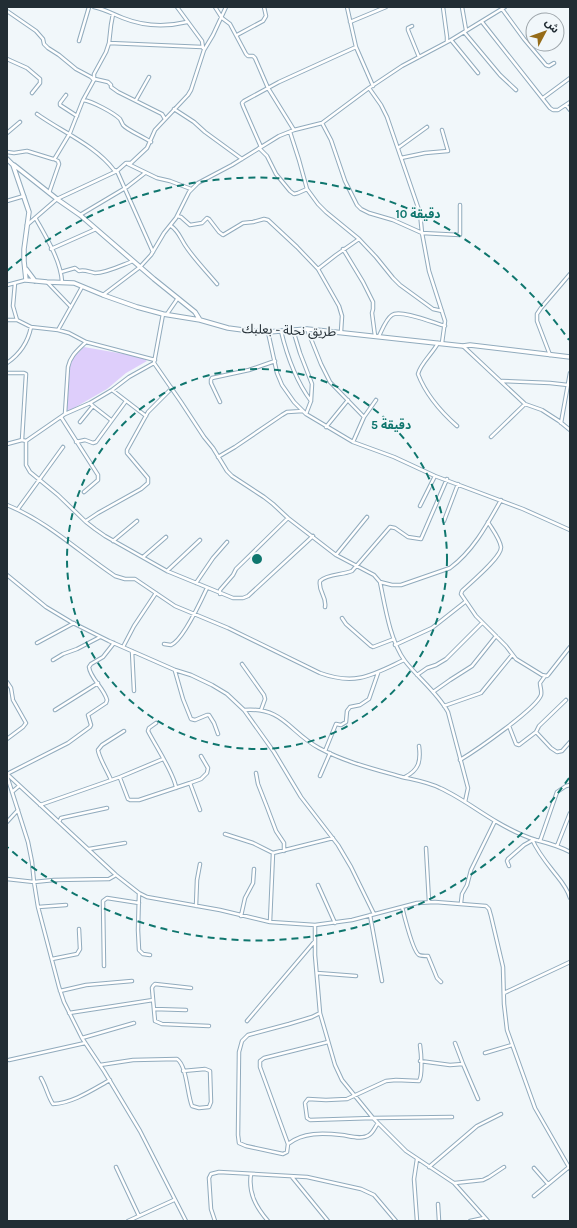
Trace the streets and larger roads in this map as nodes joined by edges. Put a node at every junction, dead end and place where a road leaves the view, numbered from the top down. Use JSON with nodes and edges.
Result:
{"nodes":[{"id":1,"x":89,"y":7,"type":"edge"},
{"id":2,"x":94,"y":7,"type":"edge"},
{"id":3,"x":177,"y":7,"type":"edge"},
{"id":4,"x":215,"y":7,"type":"edge"},
{"id":5,"x":226,"y":7,"type":"edge"},
{"id":6,"x":264,"y":7,"type":"edge"},
{"id":7,"x":347,"y":7,"type":"edge"},
{"id":8,"x":386,"y":7,"type":"edge"},
{"id":9,"x":443,"y":7,"type":"edge"},
{"id":10,"x":462,"y":7,"type":"edge"},
{"id":11,"x":503,"y":8,"type":"edge"},
{"id":12,"x":7,"y":11,"type":"edge"},
{"id":13,"x":113,"y":14,"type":"junction"},
{"id":14,"x":222,"y":18,"type":"junction"},
{"id":15,"x":187,"y":22,"type":"junction"},
{"id":16,"x":350,"y":22,"type":"junction"},
{"id":17,"x":482,"y":22,"type":"junction"},
{"id":18,"x":412,"y":26,"type":"dead end"},
{"id":19,"x":465,"y":31,"type":"junction"},
{"id":20,"x":237,"y":35,"type":"junction"},
{"id":21,"x":451,"y":40,"type":"junction"},
{"id":22,"x":79,"y":41,"type":"dead end"},
{"id":23,"x":446,"y":42,"type":"junction"},
{"id":24,"x":109,"y":44,"type":"junction"},
{"id":25,"x":356,"y":47,"type":"junction"},
{"id":26,"x":203,"y":48,"type":"junction"},
{"id":27,"x":420,"y":57,"type":"junction"},
{"id":28,"x":7,"y":59,"type":"edge"},
{"id":29,"x":554,"y":63,"type":"dead end"},
{"id":30,"x":478,"y":73,"type":"dead end"},
{"id":31,"x":149,"y":77,"type":"dead end"},
{"id":32,"x":570,"y":78,"type":"edge"},
{"id":33,"x":94,"y":80,"type":"junction"},
{"id":34,"x":373,"y":86,"type":"junction"},
{"id":35,"x":268,"y":88,"type":"junction"},
{"id":36,"x":369,"y":88,"type":"junction"},
{"id":37,"x":516,"y":90,"type":"dead end"},
{"id":38,"x":32,"y":93,"type":"dead end"},
{"id":39,"x":66,"y":95,"type":"dead end"},
{"id":40,"x":543,"y":98,"type":"junction"},
{"id":41,"x":83,"y":100,"type":"junction"},
{"id":42,"x":136,"y":100,"type":"junction"},
{"id":43,"x":570,"y":102,"type":"edge"},
{"id":44,"x":566,"y":105,"type":"junction"},
{"id":45,"x":174,"y":109,"type":"junction"},
{"id":46,"x":570,"y":110,"type":"edge"},
{"id":47,"x":37,"y":114,"type":"dead end"},
{"id":48,"x":77,"y":116,"type":"junction"},
{"id":49,"x":165,"y":119,"type":"junction"},
{"id":50,"x":20,"y":122,"type":"dead end"},
{"id":51,"x":322,"y":123,"type":"junction"},
{"id":52,"x":427,"y":127,"type":"dead end"},
{"id":53,"x":294,"y":130,"type":"junction"},
{"id":54,"x":442,"y":130,"type":"dead end"},
{"id":55,"x":290,"y":132,"type":"junction"},
{"id":56,"x":7,"y":133,"type":"edge"},
{"id":57,"x":70,"y":133,"type":"junction"},
{"id":58,"x":151,"y":142,"type":"junction"},
{"id":59,"x":260,"y":147,"type":"junction"},
{"id":60,"x":398,"y":148,"type":"junction"},
{"id":61,"x":7,"y":152,"type":"edge"},
{"id":62,"x":242,"y":158,"type":"junction"},
{"id":63,"x":401,"y":158,"type":"junction"},
{"id":64,"x":7,"y":159,"type":"edge"},
{"id":65,"x":54,"y":159,"type":"junction"},
{"id":66,"x":126,"y":163,"type":"junction"},
{"id":67,"x":13,"y":164,"type":"junction"},
{"id":68,"x":117,"y":171,"type":"junction"},
{"id":69,"x":144,"y":172,"type":"junction"},
{"id":70,"x":124,"y":188,"type":"junction"},
{"id":71,"x":191,"y":189,"type":"junction"},
{"id":72,"x":307,"y":189,"type":"junction"},
{"id":73,"x":50,"y":193,"type":"junction"},
{"id":74,"x":24,"y":196,"type":"junction"},
{"id":75,"x":57,"y":199,"type":"junction"},
{"id":76,"x":7,"y":200,"type":"edge"},
{"id":77,"x":460,"y":205,"type":"dead end"},
{"id":78,"x":80,"y":215,"type":"junction"},
{"id":79,"x":177,"y":216,"type":"junction"},
{"id":80,"x":36,"y":218,"type":"junction"},
{"id":81,"x":27,"y":225,"type":"junction"},
{"id":82,"x":171,"y":226,"type":"junction"},
{"id":83,"x":96,"y":229,"type":"junction"},
{"id":84,"x":422,"y":233,"type":"junction"},
{"id":85,"x":359,"y":239,"type":"junction"},
{"id":86,"x":51,"y":249,"type":"junction"},
{"id":87,"x":344,"y":249,"type":"junction"},
{"id":88,"x":153,"y":253,"type":"junction"},
{"id":89,"x":133,"y":261,"type":"junction"},
{"id":90,"x":140,"y":267,"type":"junction"},
{"id":91,"x":25,"y":269,"type":"junction"},
{"id":92,"x":318,"y":269,"type":"junction"},
{"id":93,"x":62,"y":272,"type":"junction"},
{"id":94,"x":570,"y":274,"type":"edge"},
{"id":95,"x":26,"y":280,"type":"junction"},
{"id":96,"x":35,"y":281,"type":"junction"},
{"id":97,"x":47,"y":282,"type":"junction"},
{"id":98,"x":62,"y":282,"type":"junction"},
{"id":99,"x":15,"y":283,"type":"junction"},
{"id":100,"x":217,"y":284,"type":"dead end"},
{"id":101,"x":7,"y":285,"type":"edge"},
{"id":102,"x":82,"y":287,"type":"junction"},
{"id":103,"x":103,"y":295,"type":"junction"},
{"id":104,"x":178,"y":298,"type":"junction"},
{"id":105,"x":70,"y":307,"type":"junction"},
{"id":106,"x":442,"y":311,"type":"junction"},
{"id":107,"x":165,"y":314,"type":"junction"},
{"id":108,"x":7,"y":320,"type":"edge"},
{"id":109,"x":17,"y":320,"type":"junction"},
{"id":110,"x":200,"y":320,"type":"junction"},
{"id":111,"x":445,"y":326,"type":"junction"},
{"id":112,"x":31,"y":327,"type":"junction"},
{"id":113,"x":292,"y":329,"type":"junction"},
{"id":114,"x":307,"y":329,"type":"junction"},
{"id":115,"x":58,"y":330,"type":"junction"},
{"id":116,"x":281,"y":331,"type":"junction"},
{"id":117,"x":268,"y":332,"type":"junction"},
{"id":118,"x":341,"y":332,"type":"junction"},
{"id":119,"x":377,"y":337,"type":"junction"},
{"id":120,"x":86,"y":342,"type":"junction"},
{"id":121,"x":440,"y":343,"type":"junction"},
{"id":122,"x":463,"y":346,"type":"junction"},
{"id":123,"x":550,"y":354,"type":"junction"},
{"id":124,"x":570,"y":357,"type":"edge"},
{"id":125,"x":275,"y":361,"type":"junction"},
{"id":126,"x":155,"y":362,"type":"junction"},
{"id":127,"x":7,"y":363,"type":"edge"},
{"id":128,"x":7,"y":373,"type":"edge"},
{"id":129,"x":570,"y":373,"type":"edge"},
{"id":130,"x":501,"y":381,"type":"junction"},
{"id":131,"x":568,"y":386,"type":"junction"},
{"id":132,"x":172,"y":388,"type":"junction"},
{"id":133,"x":112,"y":390,"type":"junction"},
{"id":134,"x":348,"y":400,"type":"junction"},
{"id":135,"x":376,"y":400,"type":"dead end"},
{"id":136,"x":126,"y":401,"type":"junction"},
{"id":137,"x":311,"y":401,"type":"junction"},
{"id":138,"x":220,"y":402,"type":"dead end"},
{"id":139,"x":90,"y":403,"type":"junction"},
{"id":140,"x":525,"y":404,"type":"junction"},
{"id":141,"x":93,"y":406,"type":"junction"},
{"id":142,"x":303,"y":411,"type":"junction"},
{"id":143,"x":65,"y":414,"type":"junction"},
{"id":144,"x":306,"y":414,"type":"junction"},
{"id":145,"x":146,"y":416,"type":"junction"},
{"id":146,"x":61,"y":417,"type":"junction"},
{"id":147,"x":364,"y":417,"type":"junction"},
{"id":148,"x":112,"y":420,"type":"junction"},
{"id":149,"x":80,"y":422,"type":"dead end"},
{"id":150,"x":561,"y":423,"type":"junction"},
{"id":151,"x":456,"y":426,"type":"dead end"},
{"id":152,"x":326,"y":427,"type":"junction"},
{"id":153,"x":570,"y":430,"type":"edge"},
{"id":154,"x":491,"y":437,"type":"dead end"},
{"id":155,"x":22,"y":440,"type":"junction"},
{"id":156,"x":26,"y":441,"type":"junction"},
{"id":157,"x":76,"y":442,"type":"junction"},
{"id":158,"x":353,"y":442,"type":"junction"},
{"id":159,"x":7,"y":444,"type":"edge"},
{"id":160,"x":62,"y":447,"type":"dead end"},
{"id":161,"x":218,"y":458,"type":"junction"},
{"id":162,"x":435,"y":476,"type":"junction"},
{"id":163,"x":447,"y":479,"type":"junction"},
{"id":164,"x":39,"y":480,"type":"junction"},
{"id":165,"x":458,"y":484,"type":"junction"},
{"id":166,"x":84,"y":492,"type":"dead end"},
{"id":167,"x":501,"y":500,"type":"junction"},
{"id":168,"x":7,"y":505,"type":"edge"},
{"id":169,"x":420,"y":506,"type":"dead end"},
{"id":170,"x":18,"y":509,"type":"junction"},
{"id":171,"x":367,"y":517,"type":"dead end"},
{"id":172,"x":288,"y":518,"type":"junction"},
{"id":173,"x":137,"y":521,"type":"dead end"},
{"id":174,"x":444,"y":521,"type":"dead end"},
{"id":175,"x":86,"y":522,"type":"junction"},
{"id":176,"x":488,"y":522,"type":"junction"},
{"id":177,"x":570,"y":530,"type":"edge"},
{"id":178,"x":313,"y":536,"type":"junction"},
{"id":179,"x":166,"y":537,"type":"dead end"},
{"id":180,"x":200,"y":540,"type":"dead end"},
{"id":181,"x":113,"y":541,"type":"junction"},
{"id":182,"x":227,"y":542,"type":"dead end"},
{"id":183,"x":336,"y":555,"type":"junction"},
{"id":184,"x":143,"y":557,"type":"junction"},
{"id":185,"x":357,"y":566,"type":"junction"},
{"id":186,"x":167,"y":571,"type":"junction"},
{"id":187,"x":7,"y":575,"type":"edge"},
{"id":188,"x":380,"y":582,"type":"junction"},
{"id":189,"x":196,"y":583,"type":"junction"},
{"id":190,"x":207,"y":588,"type":"junction"},
{"id":191,"x":156,"y":594,"type":"junction"},
{"id":192,"x":220,"y":594,"type":"junction"},
{"id":193,"x":465,"y":602,"type":"junction"},
{"id":194,"x":325,"y":607,"type":"dead end"},
{"id":195,"x":194,"y":613,"type":"junction"},
{"id":196,"x":342,"y":618,"type":"dead end"},
{"id":197,"x":74,"y":623,"type":"junction"},
{"id":198,"x":482,"y":623,"type":"junction"},
{"id":199,"x":496,"y":636,"type":"junction"},
{"id":200,"x":100,"y":637,"type":"junction"},
{"id":201,"x":394,"y":638,"type":"junction"},
{"id":202,"x":37,"y":643,"type":"dead end"},
{"id":203,"x":114,"y":643,"type":"junction"},
{"id":204,"x":164,"y":644,"type":"dead end"},
{"id":205,"x":395,"y":645,"type":"junction"},
{"id":206,"x":123,"y":647,"type":"junction"},
{"id":207,"x":570,"y":647,"type":"edge"},
{"id":208,"x":132,"y":651,"type":"junction"},
{"id":209,"x":512,"y":655,"type":"junction"},
{"id":210,"x":53,"y":660,"type":"dead end"},
{"id":211,"x":404,"y":660,"type":"junction"},
{"id":212,"x":242,"y":664,"type":"dead end"},
{"id":213,"x":175,"y":670,"type":"junction"},
{"id":214,"x":378,"y":673,"type":"junction"},
{"id":215,"x":417,"y":675,"type":"junction"},
{"id":216,"x":545,"y":676,"type":"junction"},
{"id":217,"x":7,"y":682,"type":"edge"},
{"id":218,"x":98,"y":683,"type":"junction"},
{"id":219,"x":134,"y":691,"type":"dead end"},
{"id":220,"x":433,"y":692,"type":"junction"},
{"id":221,"x":566,"y":700,"type":"dead end"},
{"id":222,"x":444,"y":706,"type":"junction"},
{"id":223,"x":55,"y":710,"type":"dead end"},
{"id":224,"x":244,"y":710,"type":"junction"},
{"id":225,"x":260,"y":710,"type":"junction"},
{"id":226,"x":156,"y":723,"type":"dead end"},
{"id":227,"x":509,"y":726,"type":"junction"},
{"id":228,"x":124,"y":732,"type":"dead end"},
{"id":229,"x":536,"y":732,"type":"junction"},
{"id":230,"x":218,"y":734,"type":"dead end"},
{"id":231,"x":7,"y":739,"type":"edge"},
{"id":232,"x":570,"y":742,"type":"edge"},
{"id":233,"x":420,"y":746,"type":"dead end"},
{"id":234,"x":325,"y":751,"type":"junction"},
{"id":235,"x":330,"y":753,"type":"junction"},
{"id":236,"x":201,"y":756,"type":"dead end"},
{"id":237,"x":162,"y":759,"type":"junction"},
{"id":238,"x":460,"y":760,"type":"junction"},
{"id":239,"x":256,"y":773,"type":"dead end"},
{"id":240,"x":7,"y":774,"type":"edge"},
{"id":241,"x":320,"y":776,"type":"dead end"},
{"id":242,"x":404,"y":777,"type":"junction"},
{"id":243,"x":120,"y":778,"type":"junction"},
{"id":244,"x":111,"y":780,"type":"junction"},
{"id":245,"x":190,"y":783,"type":"junction"},
{"id":246,"x":570,"y":785,"type":"edge"},
{"id":247,"x":19,"y":786,"type":"junction"},
{"id":248,"x":176,"y":788,"type":"junction"},
{"id":249,"x":12,"y":792,"type":"junction"},
{"id":250,"x":465,"y":802,"type":"junction"},
{"id":251,"x":40,"y":805,"type":"junction"},
{"id":252,"x":107,"y":808,"type":"dead end"},
{"id":253,"x":18,"y":810,"type":"junction"},
{"id":254,"x":200,"y":810,"type":"dead end"},
{"id":255,"x":570,"y":813,"type":"edge"},
{"id":256,"x":495,"y":821,"type":"junction"},
{"id":257,"x":7,"y":822,"type":"edge"},
{"id":258,"x":59,"y":822,"type":"junction"},
{"id":259,"x":225,"y":834,"type":"dead end"},
{"id":260,"x":333,"y":838,"type":"junction"},
{"id":261,"x":533,"y":839,"type":"junction"},
{"id":262,"x":540,"y":841,"type":"junction"},
{"id":263,"x":125,"y":843,"type":"dead end"},
{"id":264,"x":558,"y":846,"type":"junction"},
{"id":265,"x":426,"y":848,"type":"dead end"},
{"id":266,"x":89,"y":850,"type":"junction"},
{"id":267,"x":284,"y":851,"type":"junction"},
{"id":268,"x":570,"y":852,"type":"edge"},
{"id":269,"x":273,"y":853,"type":"junction"},
{"id":270,"x":200,"y":864,"type":"dead end"},
{"id":271,"x":509,"y":866,"type":"dead end"},
{"id":272,"x":254,"y":869,"type":"dead end"},
{"id":273,"x":116,"y":874,"type":"junction"},
{"id":274,"x":7,"y":879,"type":"edge"},
{"id":275,"x":34,"y":882,"type":"junction"},
{"id":276,"x":318,"y":885,"type":"dead end"},
{"id":277,"x":139,"y":893,"type":"junction"},
{"id":278,"x":570,"y":898,"type":"edge"},
{"id":279,"x":429,"y":902,"type":"junction"},
{"id":280,"x":461,"y":903,"type":"junction"},
{"id":281,"x":139,"y":904,"type":"junction"},
{"id":282,"x":66,"y":905,"type":"dead end"},
{"id":283,"x":196,"y":906,"type":"junction"},
{"id":284,"x":38,"y":907,"type":"junction"},
{"id":285,"x":402,"y":907,"type":"junction"},
{"id":286,"x":374,"y":914,"type":"junction"},
{"id":287,"x":370,"y":915,"type":"junction"},
{"id":288,"x":241,"y":916,"type":"junction"},
{"id":289,"x":270,"y":922,"type":"junction"},
{"id":290,"x":335,"y":923,"type":"junction"},
{"id":291,"x":315,"y":925,"type":"junction"},
{"id":292,"x":79,"y":929,"type":"dead end"},
{"id":293,"x":315,"y":941,"type":"junction"},
{"id":294,"x":150,"y":955,"type":"dead end"},
{"id":295,"x":52,"y":959,"type":"junction"},
{"id":296,"x":570,"y":962,"type":"edge"},
{"id":297,"x":104,"y":966,"type":"dead end"},
{"id":298,"x":316,"y":973,"type":"junction"},
{"id":299,"x":356,"y":976,"type":"dead end"},
{"id":300,"x":132,"y":981,"type":"dead end"},
{"id":301,"x":382,"y":981,"type":"dead end"},
{"id":302,"x":441,"y":982,"type":"dead end"},
{"id":303,"x":191,"y":988,"type":"dead end"},
{"id":304,"x":60,"y":991,"type":"junction"},
{"id":305,"x":504,"y":993,"type":"junction"},
{"id":306,"x":153,"y":1000,"type":"junction"},
{"id":307,"x":154,"y":1009,"type":"junction"},
{"id":308,"x":186,"y":1010,"type":"dead end"},
{"id":309,"x":69,"y":1013,"type":"junction"},
{"id":310,"x":320,"y":1013,"type":"junction"},
{"id":311,"x":247,"y":1021,"type":"dead end"},
{"id":312,"x":134,"y":1023,"type":"dead end"},
{"id":313,"x":209,"y":1026,"type":"dead end"},
{"id":314,"x":82,"y":1038,"type":"junction"},
{"id":315,"x":328,"y":1042,"type":"junction"},
{"id":316,"x":85,"y":1043,"type":"junction"},
{"id":317,"x":455,"y":1043,"type":"dead end"},
{"id":318,"x":420,"y":1045,"type":"dead end"},
{"id":319,"x":512,"y":1045,"type":"junction"},
{"id":320,"x":485,"y":1053,"type":"dead end"},
{"id":321,"x":9,"y":1060,"type":"dead end"},
{"id":322,"x":420,"y":1061,"type":"junction"},
{"id":323,"x":463,"y":1064,"type":"junction"},
{"id":324,"x":100,"y":1065,"type":"junction"},
{"id":325,"x":183,"y":1070,"type":"junction"},
{"id":326,"x":41,"y":1078,"type":"dead end"},
{"id":327,"x":110,"y":1080,"type":"junction"},
{"id":328,"x":354,"y":1095,"type":"junction"},
{"id":329,"x":478,"y":1099,"type":"dead end"},
{"id":330,"x":501,"y":1114,"type":"dead end"},
{"id":331,"x":452,"y":1117,"type":"dead end"},
{"id":332,"x":373,"y":1118,"type":"junction"},
{"id":333,"x":378,"y":1123,"type":"junction"},
{"id":334,"x":288,"y":1144,"type":"junction"},
{"id":335,"x":417,"y":1159,"type":"junction"},
{"id":336,"x":429,"y":1167,"type":"junction"},
{"id":337,"x":504,"y":1167,"type":"dead end"},
{"id":338,"x":116,"y":1168,"type":"dead end"},
{"id":339,"x":534,"y":1168,"type":"dead end"},
{"id":340,"x":569,"y":1168,"type":"edge"},
{"id":341,"x":251,"y":1174,"type":"junction"},
{"id":342,"x":292,"y":1176,"type":"junction"},
{"id":343,"x":454,"y":1184,"type":"junction"},
{"id":344,"x":548,"y":1184,"type":"junction"},
{"id":345,"x":534,"y":1196,"type":"dead end"},
{"id":346,"x":174,"y":1200,"type":"junction"},
{"id":347,"x":438,"y":1204,"type":"dead end"},
{"id":348,"x":139,"y":1216,"type":"junction"},
{"id":349,"x":184,"y":1220,"type":"edge"},
{"id":350,"x":487,"y":1220,"type":"edge"},
{"id":351,"x":128,"y":1221,"type":"edge"},
{"id":352,"x":215,"y":1221,"type":"edge"},
{"id":353,"x":268,"y":1221,"type":"edge"},
{"id":354,"x":328,"y":1221,"type":"edge"},
{"id":355,"x":396,"y":1221,"type":"edge"},
{"id":356,"x":417,"y":1221,"type":"edge"},
{"id":357,"x":439,"y":1221,"type":"edge"},
{"id":358,"x":470,"y":1221,"type":"edge"}],
"edges":[{"from":1,"to":22,"type":"street"},
{"from":2,"to":13,"type":"street"},
{"from":3,"to":15,"type":"street"},
{"from":4,"to":14,"type":"street"},
{"from":5,"to":14,"type":"street"},
{"from":6,"to":20,"type":"street"},
{"from":7,"to":16,"type":"street"},
{"from":8,"to":16,"type":"street"},
{"from":9,"to":23,"type":"street"},
{"from":10,"to":19,"type":"street"},
{"from":11,"to":17,"type":"street"},
{"from":11,"to":29,"type":"street"},
{"from":12,"to":33,"type":"street"},
{"from":13,"to":15,"type":"street"},
{"from":13,"to":24,"type":"street"},
{"from":14,"to":20,"type":"street"},
{"from":14,"to":26,"type":"street"},
{"from":15,"to":26,"type":"street"},
{"from":16,"to":25,"type":"street"},
{"from":17,"to":19,"type":"street"},
{"from":17,"to":40,"type":"street"},
{"from":18,"to":27,"type":"street"},
{"from":19,"to":21,"type":"street"},
{"from":19,"to":37,"type":"street"},
{"from":20,"to":35,"type":"street"},
{"from":21,"to":23,"type":"street"},
{"from":21,"to":30,"type":"street"},
{"from":23,"to":27,"type":"street"},
{"from":24,"to":26,"type":"street"},
{"from":24,"to":33,"type":"street"},
{"from":25,"to":34,"type":"street"},
{"from":25,"to":35,"type":"street"},
{"from":26,"to":45,"type":"street"},
{"from":27,"to":34,"type":"street"},
{"from":28,"to":38,"type":"street"},
{"from":31,"to":42,"type":"street"},
{"from":32,"to":40,"type":"street"},
{"from":33,"to":41,"type":"street"},
{"from":33,"to":42,"type":"street"},
{"from":34,"to":36,"type":"street"},
{"from":35,"to":53,"type":"street"},
{"from":35,"to":59,"type":"street"},
{"from":36,"to":51,"type":"street"},
{"from":36,"to":60,"type":"street"},
{"from":39,"to":48,"type":"street"},
{"from":40,"to":44,"type":"street"},
{"from":41,"to":48,"type":"street"},
{"from":41,"to":58,"type":"street"},
{"from":42,"to":49,"type":"street"},
{"from":43,"to":44,"type":"street"},
{"from":44,"to":46,"type":"street"},
{"from":45,"to":49,"type":"street"},
{"from":45,"to":62,"type":"street"},
{"from":47,"to":57,"type":"street"},
{"from":48,"to":57,"type":"street"},
{"from":49,"to":58,"type":"street"},
{"from":50,"to":56,"type":"street"},
{"from":51,"to":53,"type":"street"},
{"from":51,"to":84,"type":"street"},
{"from":52,"to":60,"type":"street"},
{"from":53,"to":55,"type":"street"},
{"from":54,"to":63,"type":"street"},
{"from":55,"to":59,"type":"street"},
{"from":55,"to":72,"type":"street"},
{"from":57,"to":65,"type":"street"},
{"from":57,"to":68,"type":"street"},
{"from":58,"to":66,"type":"street"},
{"from":59,"to":62,"type":"street"},
{"from":59,"to":72,"type":"street"},
{"from":60,"to":63,"type":"street"},
{"from":61,"to":65,"type":"street"},
{"from":62,"to":71,"type":"street"},
{"from":63,"to":84,"type":"street"},
{"from":64,"to":67,"type":"street"},
{"from":65,"to":73,"type":"street"},
{"from":66,"to":68,"type":"street"},
{"from":66,"to":69,"type":"street"},
{"from":67,"to":73,"type":"street"},
{"from":67,"to":74,"type":"street"},
{"from":68,"to":70,"type":"street"},
{"from":68,"to":75,"type":"street"},
{"from":69,"to":70,"type":"street"},
{"from":69,"to":71,"type":"street"},
{"from":70,"to":78,"type":"street"},
{"from":70,"to":88,"type":"street"},
{"from":71,"to":79,"type":"street"},
{"from":72,"to":85,"type":"street"},
{"from":73,"to":75,"type":"street"},
{"from":74,"to":76,"type":"street"},
{"from":74,"to":81,"type":"street"},
{"from":75,"to":78,"type":"street"},
{"from":75,"to":80,"type":"street"},
{"from":77,"to":84,"type":"street"},
{"from":78,"to":83,"type":"street"},
{"from":79,"to":82,"type":"street"},
{"from":79,"to":92,"type":"street"},
{"from":80,"to":81,"type":"street"},
{"from":80,"to":86,"type":"street"},
{"from":81,"to":91,"type":"street"},
{"from":82,"to":88,"type":"street"},
{"from":82,"to":100,"type":"street"},
{"from":83,"to":86,"type":"street"},
{"from":83,"to":89,"type":"street"},
{"from":84,"to":106,"type":"street"},
{"from":85,"to":87,"type":"street"},
{"from":85,"to":106,"type":"street"},
{"from":86,"to":93,"type":"street"},
{"from":87,"to":92,"type":"street"},
{"from":87,"to":119,"type":"street"},
{"from":88,"to":90,"type":"street"},
{"from":89,"to":90,"type":"street"},
{"from":89,"to":93,"type":"street"},
{"from":90,"to":103,"type":"street"},
{"from":90,"to":104,"type":"street"},
{"from":91,"to":95,"type":"street"},
{"from":91,"to":96,"type":"street"},
{"from":92,"to":118,"type":"street"},
{"from":93,"to":98,"type":"street"},
{"from":94,"to":123,"type":"street"},
{"from":95,"to":96,"type":"street","name":"طريق نحلة - بعلبك"},
{"from":95,"to":99,"type":"street"},
{"from":96,"to":97,"type":"street","name":"طريق نحلة - بعلبك"},
{"from":97,"to":98,"type":"street","name":"طريق نحلة - بعلبك"},
{"from":97,"to":105,"type":"street"},
{"from":98,"to":102,"type":"street","name":"طريق نحلة - بعلبك"},
{"from":99,"to":101,"type":"street"},
{"from":99,"to":109,"type":"street"},
{"from":102,"to":103,"type":"street","name":"طريق نحلة - بعلبك"},
{"from":102,"to":105,"type":"street"},
{"from":103,"to":107,"type":"street","name":"طريق نحلة - بعلبك"},
{"from":104,"to":107,"type":"street"},
{"from":104,"to":110,"type":"street"},
{"from":105,"to":115,"type":"street"},
{"from":106,"to":111,"type":"street"},
{"from":107,"to":110,"type":"street","name":"طريق نحلة - بعلبك"},
{"from":107,"to":126,"type":"street"},
{"from":108,"to":109,"type":"street"},
{"from":109,"to":112,"type":"street"},
{"from":110,"to":117,"type":"street","name":"طريق نحلة - بعلبك"},
{"from":111,"to":119,"type":"street"},
{"from":111,"to":121,"type":"street"},
{"from":112,"to":115,"type":"street"},
{"from":112,"to":127,"type":"street"},
{"from":113,"to":114,"type":"street","name":"طريق نحلة - بعلبك"},
{"from":113,"to":116,"type":"street","name":"طريق نحلة - بعلبك"},
{"from":113,"to":137,"type":"street"},
{"from":114,"to":118,"type":"street","name":"طريق نحلة - بعلبك"},
{"from":114,"to":134,"type":"street"},
{"from":115,"to":120,"type":"street"},
{"from":116,"to":117,"type":"street","name":"طريق نحلة - بعلبك"},
{"from":116,"to":137,"type":"street"},
{"from":117,"to":125,"type":"street"},
{"from":118,"to":119,"type":"street","name":"طريق نحلة - بعلبك"},
{"from":119,"to":121,"type":"street","name":"طريق نحلة - بعلبك"},
{"from":120,"to":126,"type":"street"},
{"from":120,"to":143,"type":"street"},
{"from":121,"to":122,"type":"street","name":"طريق نحلة - بعلبك"},
{"from":121,"to":151,"type":"street"},
{"from":122,"to":123,"type":"street","name":"طريق نحلة - بعلبك"},
{"from":122,"to":130,"type":"street"},
{"from":123,"to":124,"type":"street","name":"طريق نحلة - بعلبك"},
{"from":125,"to":138,"type":"street"},
{"from":125,"to":142,"type":"street"},
{"from":126,"to":132,"type":"street"},
{"from":126,"to":133,"type":"street"},
{"from":128,"to":155,"type":"street"},
{"from":129,"to":131,"type":"street"},
{"from":130,"to":131,"type":"street"},
{"from":130,"to":140,"type":"street"},
{"from":131,"to":150,"type":"street"},
{"from":132,"to":145,"type":"street"},
{"from":132,"to":161,"type":"street"},
{"from":133,"to":136,"type":"street"},
{"from":133,"to":139,"type":"street"},
{"from":134,"to":147,"type":"street"},
{"from":134,"to":152,"type":"street"},
{"from":135,"to":147,"type":"street"},
{"from":136,"to":145,"type":"street"},
{"from":136,"to":148,"type":"street"},
{"from":137,"to":144,"type":"street"},
{"from":139,"to":141,"type":"street"},
{"from":139,"to":143,"type":"street"},
{"from":140,"to":150,"type":"street"},
{"from":140,"to":154,"type":"street"},
{"from":141,"to":148,"type":"street"},
{"from":141,"to":149,"type":"street"},
{"from":142,"to":144,"type":"street"},
{"from":142,"to":161,"type":"street"},
{"from":143,"to":146,"type":"street"},
{"from":144,"to":152,"type":"street"},
{"from":145,"to":175,"type":"street"},
{"from":146,"to":156,"type":"street"},
{"from":146,"to":157,"type":"street"},
{"from":147,"to":158,"type":"street"},
{"from":148,"to":157,"type":"street"},
{"from":150,"to":153,"type":"street"},
{"from":152,"to":158,"type":"street"},
{"from":155,"to":156,"type":"street"},
{"from":155,"to":159,"type":"street"},
{"from":156,"to":164,"type":"street"},
{"from":157,"to":166,"type":"street"},
{"from":158,"to":162,"type":"street"},
{"from":160,"to":164,"type":"street"},
{"from":161,"to":172,"type":"street"},
{"from":162,"to":163,"type":"street"},
{"from":162,"to":169,"type":"street"},
{"from":163,"to":165,"type":"street"},
{"from":163,"to":185,"type":"street"},
{"from":164,"to":170,"type":"street"},
{"from":164,"to":175,"type":"street"},
{"from":165,"to":167,"type":"street"},
{"from":165,"to":174,"type":"street"},
{"from":167,"to":176,"type":"street"},
{"from":167,"to":177,"type":"street"},
{"from":168,"to":170,"type":"street"},
{"from":170,"to":191,"type":"street"},
{"from":171,"to":183,"type":"street"},
{"from":172,"to":178,"type":"street"},
{"from":172,"to":192,"type":"street"},
{"from":173,"to":181,"type":"street"},
{"from":175,"to":181,"type":"street"},
{"from":176,"to":188,"type":"street"},
{"from":176,"to":193,"type":"street"},
{"from":178,"to":183,"type":"street"},
{"from":178,"to":192,"type":"street"},
{"from":179,"to":184,"type":"street"},
{"from":180,"to":186,"type":"street"},
{"from":181,"to":184,"type":"street"},
{"from":182,"to":189,"type":"street"},
{"from":183,"to":185,"type":"street"},
{"from":184,"to":186,"type":"street"},
{"from":185,"to":188,"type":"street"},
{"from":185,"to":194,"type":"street"},
{"from":186,"to":189,"type":"street"},
{"from":187,"to":197,"type":"street"},
{"from":188,"to":201,"type":"street"},
{"from":189,"to":190,"type":"street"},
{"from":190,"to":192,"type":"street"},
{"from":190,"to":195,"type":"street"},
{"from":191,"to":195,"type":"street"},
{"from":191,"to":206,"type":"street"},
{"from":193,"to":198,"type":"street"},
{"from":193,"to":205,"type":"street"},
{"from":195,"to":204,"type":"street"},
{"from":195,"to":214,"type":"street"},
{"from":196,"to":201,"type":"street"},
{"from":197,"to":200,"type":"street"},
{"from":197,"to":202,"type":"street"},
{"from":198,"to":199,"type":"street"},
{"from":198,"to":215,"type":"street"},
{"from":199,"to":209,"type":"street"},
{"from":199,"to":220,"type":"street"},
{"from":200,"to":203,"type":"street"},
{"from":200,"to":210,"type":"street"},
{"from":201,"to":205,"type":"street"},
{"from":203,"to":206,"type":"street"},
{"from":203,"to":218,"type":"street"},
{"from":205,"to":211,"type":"street"},
{"from":206,"to":208,"type":"street"},
{"from":207,"to":216,"type":"street"},
{"from":208,"to":213,"type":"street"},
{"from":208,"to":219,"type":"street"},
{"from":209,"to":216,"type":"street"},
{"from":209,"to":222,"type":"street"},
{"from":211,"to":214,"type":"street"},
{"from":211,"to":215,"type":"street"},
{"from":212,"to":225,"type":"street"},
{"from":213,"to":224,"type":"street"},
{"from":213,"to":230,"type":"street"},
{"from":214,"to":234,"type":"street"},
{"from":215,"to":220,"type":"street"},
{"from":216,"to":227,"type":"street"},
{"from":217,"to":231,"type":"street"},
{"from":218,"to":223,"type":"street"},
{"from":218,"to":240,"type":"street"},
{"from":220,"to":222,"type":"street"},
{"from":221,"to":229,"type":"street"},
{"from":222,"to":238,"type":"street"},
{"from":224,"to":225,"type":"street"},
{"from":224,"to":260,"type":"street"},
{"from":225,"to":234,"type":"street"},
{"from":226,"to":237,"type":"street"},
{"from":227,"to":229,"type":"street"},
{"from":227,"to":238,"type":"street"},
{"from":228,"to":244,"type":"street"},
{"from":229,"to":232,"type":"street"},
{"from":233,"to":242,"type":"street"},
{"from":234,"to":235,"type":"street"},
{"from":235,"to":241,"type":"street"},
{"from":235,"to":242,"type":"street"},
{"from":236,"to":245,"type":"street"},
{"from":237,"to":243,"type":"street"},
{"from":237,"to":248,"type":"street"},
{"from":238,"to":250,"type":"street"},
{"from":239,"to":267,"type":"street"},
{"from":240,"to":247,"type":"street"},
{"from":240,"to":249,"type":"street"},
{"from":242,"to":250,"type":"street"},
{"from":243,"to":244,"type":"street"},
{"from":243,"to":248,"type":"street"},
{"from":244,"to":251,"type":"street"},
{"from":245,"to":248,"type":"street"},
{"from":245,"to":254,"type":"street"},
{"from":246,"to":262,"type":"street"},
{"from":247,"to":249,"type":"street"},
{"from":247,"to":251,"type":"street"},
{"from":249,"to":253,"type":"street"},
{"from":250,"to":256,"type":"street"},
{"from":251,"to":258,"type":"street"},
{"from":252,"to":258,"type":"street"},
{"from":253,"to":257,"type":"street"},
{"from":253,"to":275,"type":"street"},
{"from":255,"to":264,"type":"street"},
{"from":256,"to":261,"type":"street"},
{"from":256,"to":280,"type":"street"},
{"from":258,"to":266,"type":"street"},
{"from":259,"to":269,"type":"street"},
{"from":260,"to":267,"type":"street"},
{"from":260,"to":286,"type":"street"},
{"from":261,"to":262,"type":"street"},
{"from":261,"to":271,"type":"street"},
{"from":261,"to":278,"type":"street"},
{"from":262,"to":264,"type":"street"},
{"from":263,"to":266,"type":"street"},
{"from":264,"to":268,"type":"street"},
{"from":265,"to":279,"type":"street"},
{"from":266,"to":273,"type":"street"},
{"from":267,"to":269,"type":"street"},
{"from":269,"to":289,"type":"street"},
{"from":270,"to":283,"type":"street"},
{"from":272,"to":288,"type":"street"},
{"from":273,"to":275,"type":"street"},
{"from":273,"to":277,"type":"street"},
{"from":274,"to":275,"type":"street"},
{"from":275,"to":284,"type":"street"},
{"from":276,"to":290,"type":"street"},
{"from":277,"to":281,"type":"street"},
{"from":277,"to":283,"type":"street"},
{"from":279,"to":280,"type":"street"},
{"from":279,"to":285,"type":"street"},
{"from":280,"to":305,"type":"street"},
{"from":281,"to":294,"type":"street"},
{"from":281,"to":297,"type":"street"},
{"from":282,"to":284,"type":"street"},
{"from":283,"to":288,"type":"street"},
{"from":284,"to":295,"type":"street"},
{"from":285,"to":286,"type":"street"},
{"from":285,"to":302,"type":"street"},
{"from":286,"to":287,"type":"street"},
{"from":287,"to":290,"type":"street"},
{"from":287,"to":301,"type":"street"},
{"from":288,"to":289,"type":"street"},
{"from":289,"to":291,"type":"street"},
{"from":290,"to":291,"type":"street"},
{"from":291,"to":293,"type":"street"},
{"from":292,"to":295,"type":"street"},
{"from":293,"to":298,"type":"street"},
{"from":293,"to":311,"type":"street"},
{"from":295,"to":304,"type":"street"},
{"from":296,"to":305,"type":"street"},
{"from":298,"to":299,"type":"street"},
{"from":298,"to":310,"type":"street"},
{"from":300,"to":304,"type":"street"},
{"from":303,"to":306,"type":"street"},
{"from":304,"to":309,"type":"street"},
{"from":305,"to":319,"type":"street"},
{"from":306,"to":307,"type":"street"},
{"from":306,"to":309,"type":"street"},
{"from":307,"to":308,"type":"street"},
{"from":307,"to":313,"type":"street"},
{"from":309,"to":314,"type":"street"},
{"from":310,"to":315,"type":"street"},
{"from":310,"to":334,"type":"street"},
{"from":312,"to":314,"type":"street"},
{"from":314,"to":316,"type":"street"},
{"from":315,"to":328,"type":"street"},
{"from":315,"to":334,"type":"street"},
{"from":316,"to":321,"type":"street"},
{"from":316,"to":324,"type":"street"},
{"from":317,"to":323,"type":"street"},
{"from":318,"to":322,"type":"street"},
{"from":319,"to":320,"type":"street"},
{"from":319,"to":340,"type":"street"},
{"from":322,"to":323,"type":"street"},
{"from":322,"to":328,"type":"street"},
{"from":323,"to":329,"type":"street"},
{"from":324,"to":325,"type":"street"},
{"from":324,"to":327,"type":"street"},
{"from":325,"to":325,"type":"street"},
{"from":326,"to":327,"type":"street"},
{"from":327,"to":346,"type":"street"},
{"from":328,"to":332,"type":"street"},
{"from":328,"to":332,"type":"street"},
{"from":330,"to":336,"type":"street"},
{"from":331,"to":332,"type":"street"},
{"from":332,"to":333,"type":"street"},
{"from":333,"to":334,"type":"street"},
{"from":333,"to":335,"type":"street"},
{"from":335,"to":336,"type":"street"},
{"from":335,"to":356,"type":"street"},
{"from":336,"to":343,"type":"street"},
{"from":337,"to":343,"type":"street"},
{"from":338,"to":348,"type":"street"},
{"from":339,"to":344,"type":"street"},
{"from":340,"to":344,"type":"street"},
{"from":341,"to":342,"type":"street"},
{"from":341,"to":352,"type":"street"},
{"from":341,"to":353,"type":"street"},
{"from":342,"to":354,"type":"street"},
{"from":342,"to":355,"type":"street"},
{"from":343,"to":350,"type":"street"},
{"from":344,"to":345,"type":"street"},
{"from":346,"to":348,"type":"street"},
{"from":346,"to":349,"type":"street"},
{"from":347,"to":357,"type":"street"},
{"from":348,"to":351,"type":"street"},
{"from":350,"to":358,"type":"street"}]}
